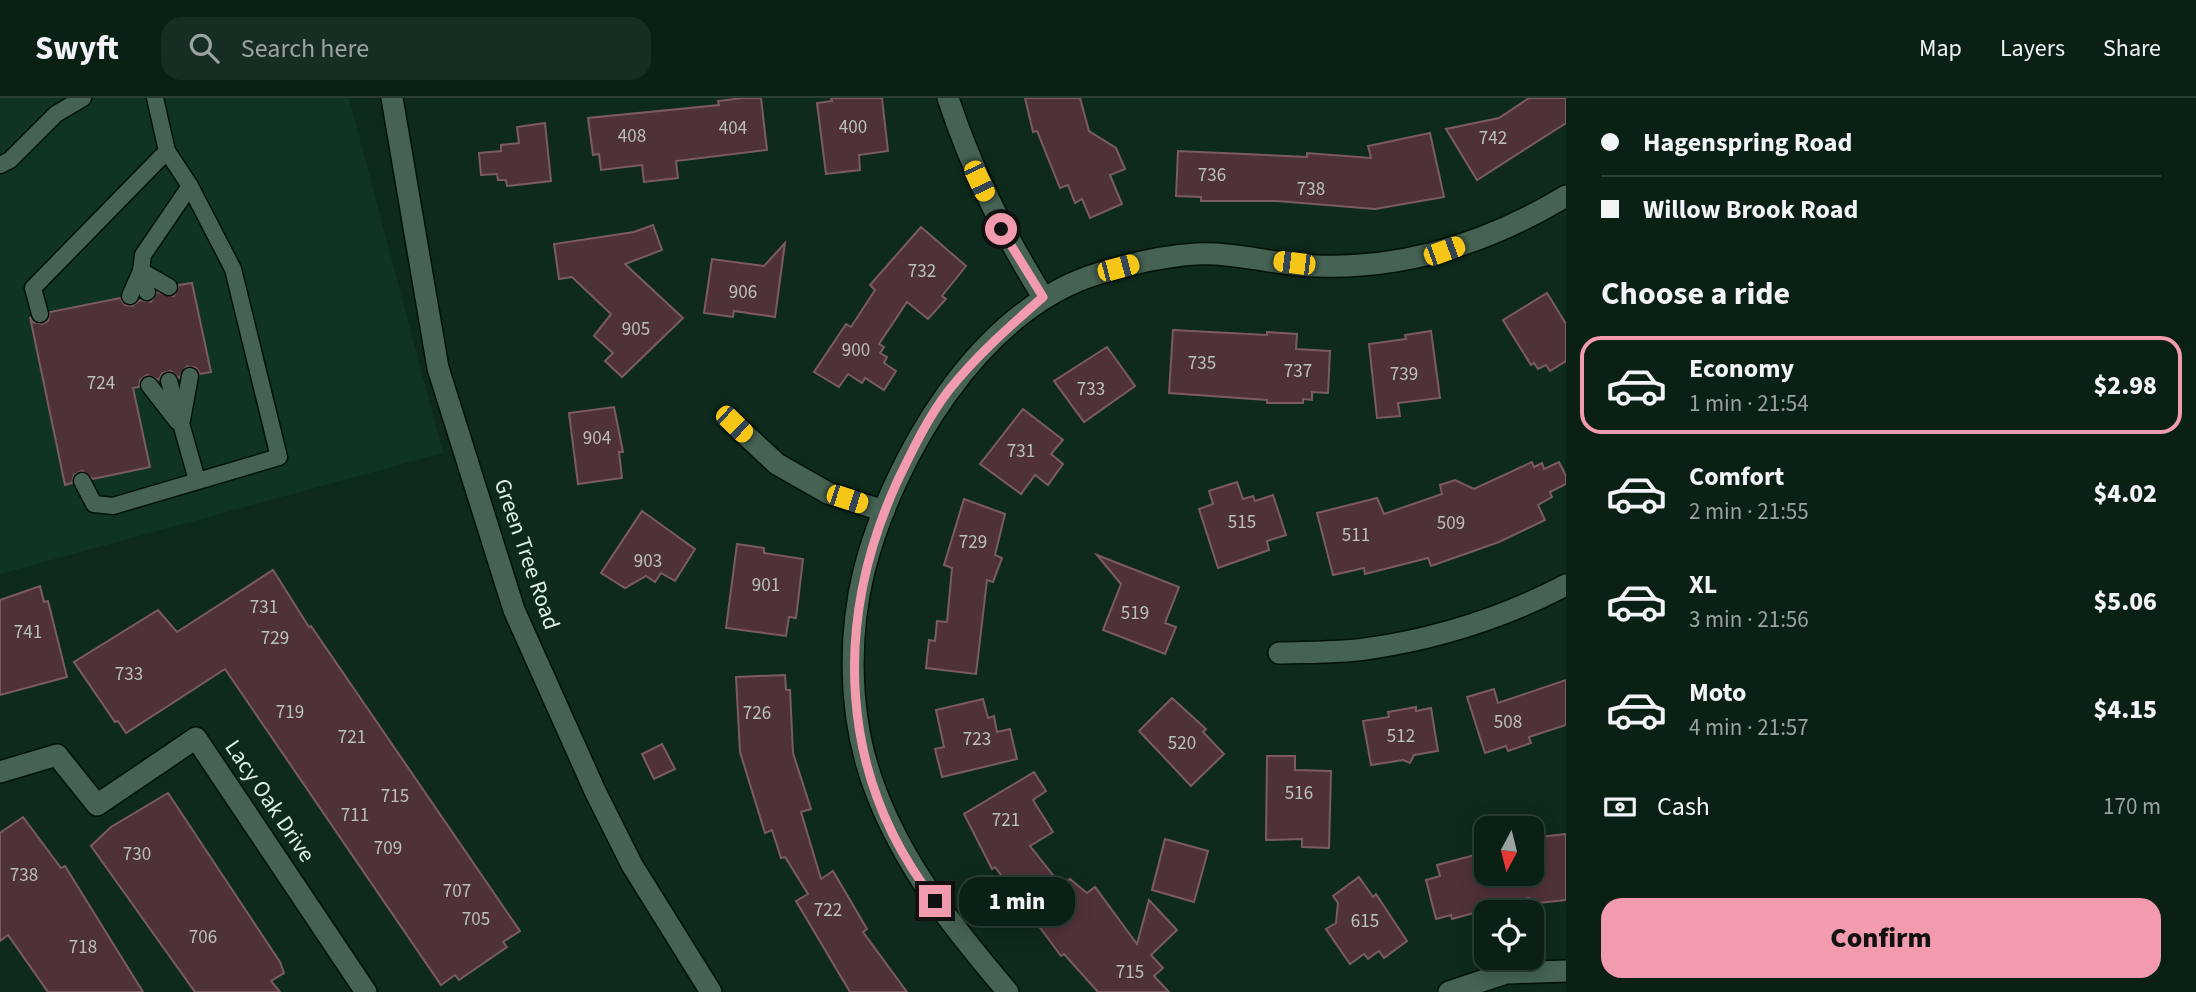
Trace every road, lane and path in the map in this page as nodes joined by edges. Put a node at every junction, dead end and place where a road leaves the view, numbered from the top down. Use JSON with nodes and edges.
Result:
{"nodes":[{"id":1,"x":83,"y":98,"type":"edge"},
{"id":2,"x":155,"y":98,"type":"edge"},
{"id":3,"x":392,"y":98,"type":"edge"},
{"id":4,"x":948,"y":98,"type":"edge"},
{"id":5,"x":167,"y":151,"type":"junction"},
{"id":6,"x":0,"y":165,"type":"edge"},
{"id":7,"x":190,"y":186,"type":"junction"},
{"id":8,"x":1565,"y":199,"type":"edge"},
{"id":9,"x":141,"y":271,"type":"junction"},
{"id":10,"x":169,"y":287,"type":"dead end"},
{"id":11,"x":147,"y":292,"type":"dead end"},
{"id":12,"x":130,"y":296,"type":"dead end"},
{"id":13,"x":1043,"y":297,"type":"junction"},
{"id":14,"x":40,"y":314,"type":"dead end"},
{"id":15,"x":190,"y":376,"type":"dead end"},
{"id":16,"x":169,"y":381,"type":"dead end"},
{"id":17,"x":149,"y":384,"type":"dead end"},
{"id":18,"x":734,"y":424,"type":"dead end"},
{"id":19,"x":181,"y":425,"type":"junction"},
{"id":20,"x":197,"y":480,"type":"junction"},
{"id":21,"x":82,"y":481,"type":"dead end"},
{"id":22,"x":884,"y":511,"type":"junction"},
{"id":23,"x":1566,"y":585,"type":"edge"},
{"id":24,"x":1279,"y":653,"type":"dead end"},
{"id":25,"x":0,"y":772,"type":"edge"},
{"id":26,"x":1566,"y":971,"type":"edge"},
{"id":27,"x":366,"y":992,"type":"edge"},
{"id":28,"x":711,"y":992,"type":"edge"},
{"id":29,"x":1007,"y":992,"type":"edge"},
{"id":30,"x":1449,"y":992,"type":"edge"}],
"edges":[{"from":1,"to":6,"type":"lane"},
{"from":2,"to":5,"type":"lane"},
{"from":3,"to":28,"type":"street","name":"Green Tree Road"},
{"from":4,"to":13,"type":"street"},
{"from":5,"to":7,"type":"lane"},
{"from":5,"to":14,"type":"lane"},
{"from":7,"to":9,"type":"lane"},
{"from":7,"to":20,"type":"lane"},
{"from":8,"to":13,"type":"street"},
{"from":9,"to":10,"type":"lane"},
{"from":9,"to":11,"type":"lane"},
{"from":9,"to":12,"type":"lane"},
{"from":13,"to":22,"type":"street"},
{"from":15,"to":19,"type":"lane"},
{"from":16,"to":19,"type":"lane"},
{"from":17,"to":19,"type":"lane"},
{"from":18,"to":22,"type":"street"},
{"from":19,"to":20,"type":"lane"},
{"from":20,"to":21,"type":"lane"},
{"from":22,"to":29,"type":"street"},
{"from":23,"to":24,"type":"street"},
{"from":25,"to":27,"type":"street","name":"Lacy Oak Drive"},
{"from":26,"to":30,"type":"street"}]}
